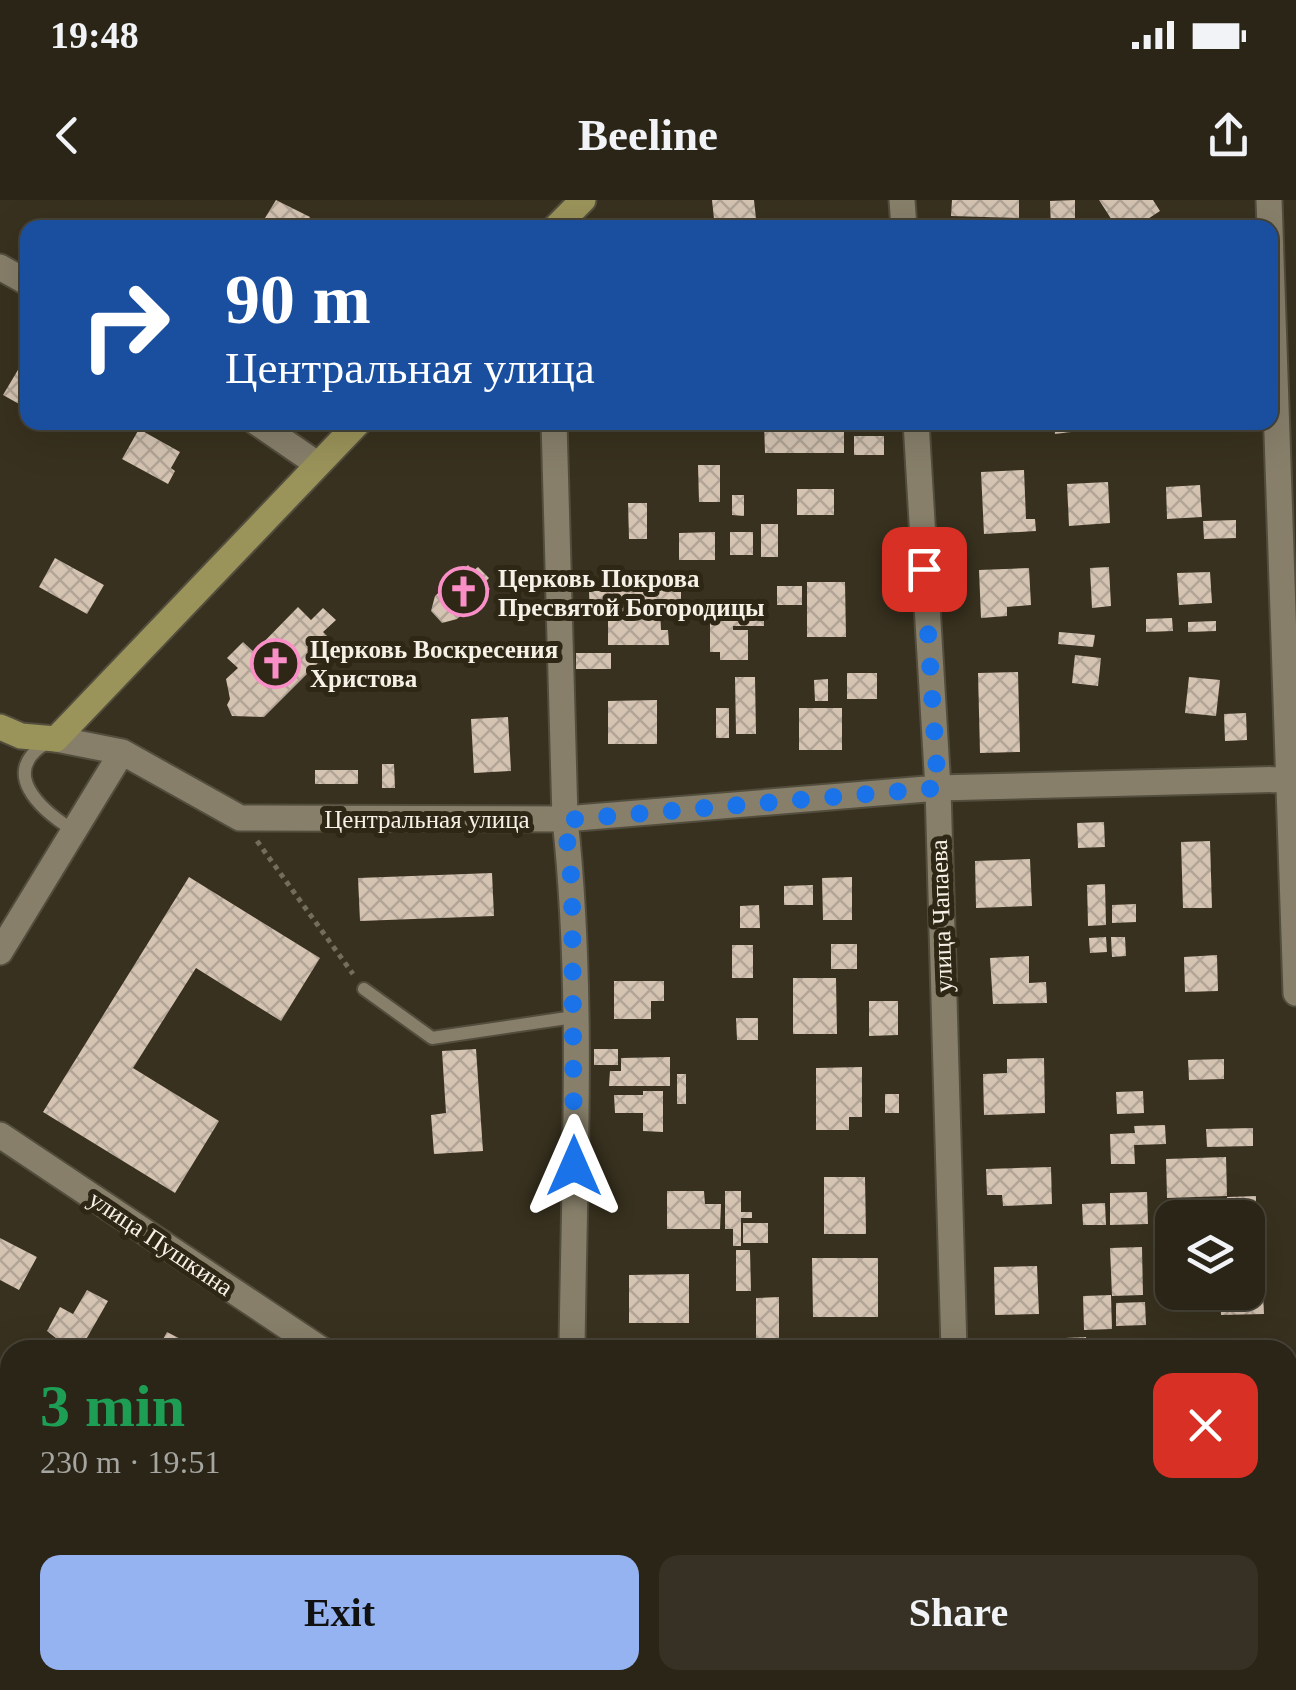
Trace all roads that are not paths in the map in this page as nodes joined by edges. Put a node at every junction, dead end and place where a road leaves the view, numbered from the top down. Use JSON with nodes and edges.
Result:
{"nodes":[{"id":1,"x":1278,"y":412,"type":"edge"},
{"id":2,"x":268,"y":430,"type":"edge"},
{"id":3,"x":351,"y":430,"type":"edge"},
{"id":4,"x":554,"y":430,"type":"edge"},
{"id":5,"x":916,"y":430,"type":"edge"},
{"id":6,"x":317,"y":464,"type":"junction"},
{"id":7,"x":0,"y":727,"type":"edge"},
{"id":8,"x":56,"y":739,"type":"junction"},
{"id":9,"x":122,"y":752,"type":"junction"},
{"id":10,"x":1294,"y":780,"type":"edge"},
{"id":11,"x":938,"y":788,"type":"junction"},
{"id":12,"x":565,"y":820,"type":"junction"},
{"id":13,"x":73,"y":830,"type":"junction"},
{"id":14,"x":0,"y":952,"type":"edge"},
{"id":15,"x":364,"y":989,"type":"road end"},
{"id":16,"x":1296,"y":992,"type":"edge"},
{"id":17,"x":574,"y":1017,"type":"junction"},
{"id":18,"x":0,"y":1135,"type":"edge"},
{"id":19,"x":307,"y":1340,"type":"edge"},
{"id":20,"x":572,"y":1340,"type":"edge"},
{"id":21,"x":954,"y":1340,"type":"edge"}],
"edges":[{"from":1,"to":10,"type":"street"},
{"from":2,"to":6,"type":"street"},
{"from":3,"to":6,"type":"street"},
{"from":4,"to":12,"type":"street"},
{"from":5,"to":11,"type":"street","name":"улица Чапаева"},
{"from":6,"to":8,"type":"street"},
{"from":7,"to":8,"type":"street","name":"Центральная улица"},
{"from":8,"to":9,"type":"street","name":"Центральная улица"},
{"from":8,"to":13,"type":"lane"},
{"from":9,"to":12,"type":"street","name":"Центральная улица"},
{"from":9,"to":13,"type":"street"},
{"from":10,"to":11,"type":"street","name":"Центральная улица"},
{"from":10,"to":16,"type":"street"},
{"from":11,"to":12,"type":"street","name":"Центральная улица"},
{"from":11,"to":21,"type":"street","name":"улица Чапаева"},
{"from":12,"to":17,"type":"street"},
{"from":13,"to":14,"type":"street"},
{"from":15,"to":17,"type":"lane"},
{"from":17,"to":20,"type":"street"},
{"from":18,"to":19,"type":"street","name":"улица Пушкина"}]}
